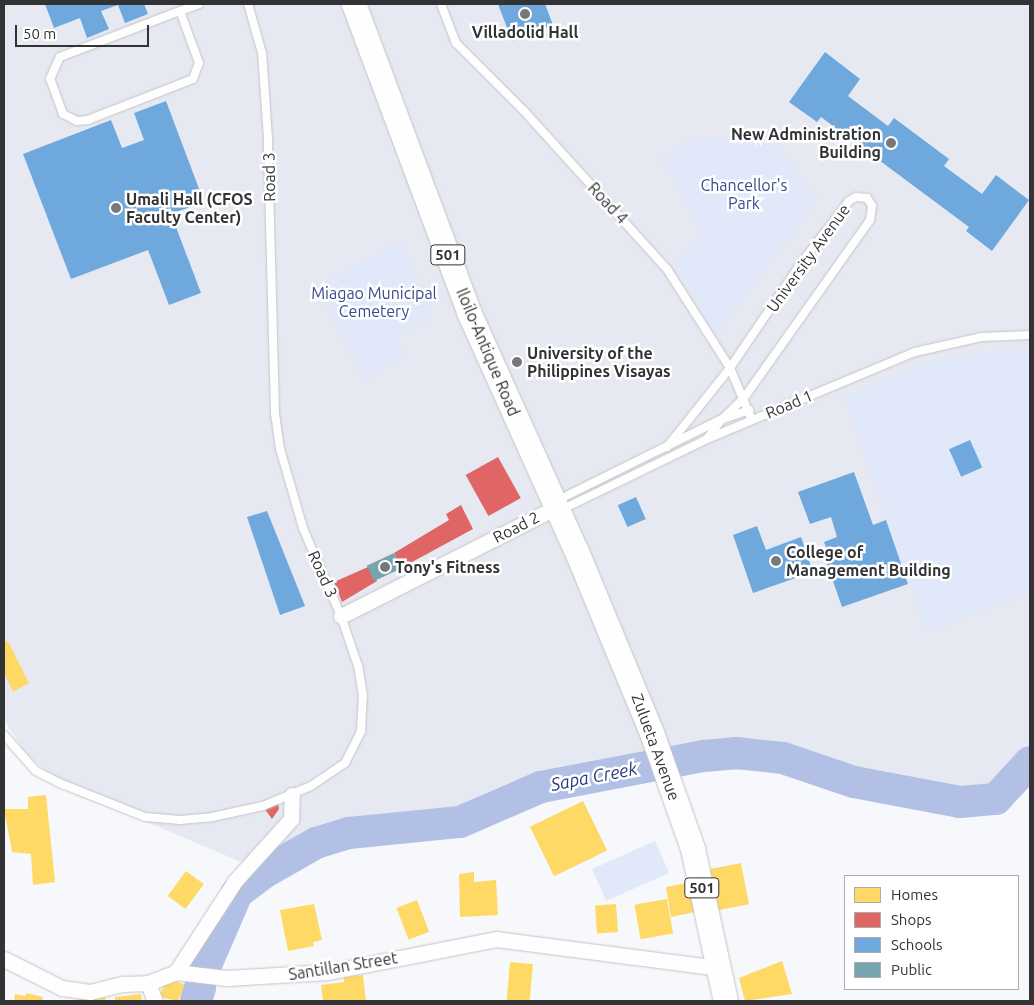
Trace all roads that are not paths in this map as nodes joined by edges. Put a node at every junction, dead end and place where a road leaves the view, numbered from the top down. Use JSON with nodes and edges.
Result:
{"nodes":[{"id":1,"x":199,"y":4,"type":"edge"},
{"id":2,"x":248,"y":4,"type":"edge"},
{"id":3,"x":354,"y":4,"type":"edge"},
{"id":4,"x":441,"y":4,"type":"edge"},
{"id":5,"x":180,"y":11,"type":"junction"},
{"id":6,"x":1030,"y":334,"type":"edge"},
{"id":7,"x":730,"y":368,"type":"junction"},
{"id":8,"x":744,"y":398,"type":"junction"},
{"id":9,"x":748,"y":410,"type":"junction"},
{"id":10,"x":720,"y":420,"type":"junction"},
{"id":11,"x":752,"y":420,"type":"junction"},
{"id":12,"x":707,"y":439,"type":"junction"},
{"id":13,"x":667,"y":446,"type":"junction"},
{"id":14,"x":557,"y":507,"type":"junction"},
{"id":15,"x":341,"y":616,"type":"junction"},
{"id":16,"x":4,"y":735,"type":"edge"},
{"id":17,"x":292,"y":795,"type":"junction"},
{"id":18,"x":4,"y":959,"type":"edge"},
{"id":19,"x":720,"y":968,"type":"junction"},
{"id":20,"x":176,"y":972,"type":"junction"},
{"id":21,"x":148,"y":983,"type":"junction"},
{"id":22,"x":155,"y":1001,"type":"edge"},
{"id":23,"x":726,"y":1001,"type":"edge"}],
"edges":[{"from":1,"to":5,"type":"lane"},
{"from":2,"to":15,"type":"lane","name":"Road 3"},
{"from":3,"to":14,"type":"main road","name":"Iloilo-Antique Road","number":"501"},
{"from":4,"to":7,"type":"lane","name":"Road 4"},
{"from":5,"to":5,"type":"lane"},
{"from":6,"to":11,"type":"lane","name":"Road 1"},
{"from":7,"to":8,"type":"lane","name":"Road 4"},
{"from":7,"to":8,"type":"lane","name":"University Avenue"},
{"from":7,"to":13,"type":"lane","name":"University Avenue"},
{"from":8,"to":9,"type":"lane","name":"Road 4"},
{"from":8,"to":10,"type":"lane","name":"University Avenue"},
{"from":9,"to":10,"type":"lane","name":"Road 1"},
{"from":9,"to":11,"type":"lane","name":"Road 4"},
{"from":10,"to":12,"type":"lane","name":"University Avenue"},
{"from":10,"to":13,"type":"lane","name":"Road 1"},
{"from":11,"to":12,"type":"lane","name":"Road 1"},
{"from":12,"to":14,"type":"lane","name":"Road 1"},
{"from":13,"to":14,"type":"lane","name":"Road 1"},
{"from":14,"to":15,"type":"street","name":"Road 2"},
{"from":14,"to":19,"type":"main road","name":"Zulueta Avenue","number":"501"},
{"from":15,"to":17,"type":"lane","name":"Road 3"},
{"from":16,"to":17,"type":"lane","name":"Road 3"},
{"from":17,"to":20,"type":"street"},
{"from":18,"to":21,"type":"street","name":"Santillan Street"},
{"from":19,"to":20,"type":"street","name":"Santillan Street"},
{"from":19,"to":23,"type":"main road","name":"Zulueta Avenue","number":"501"},
{"from":20,"to":21,"type":"street","name":"Santillan Street"},
{"from":21,"to":22,"type":"street"}]}
